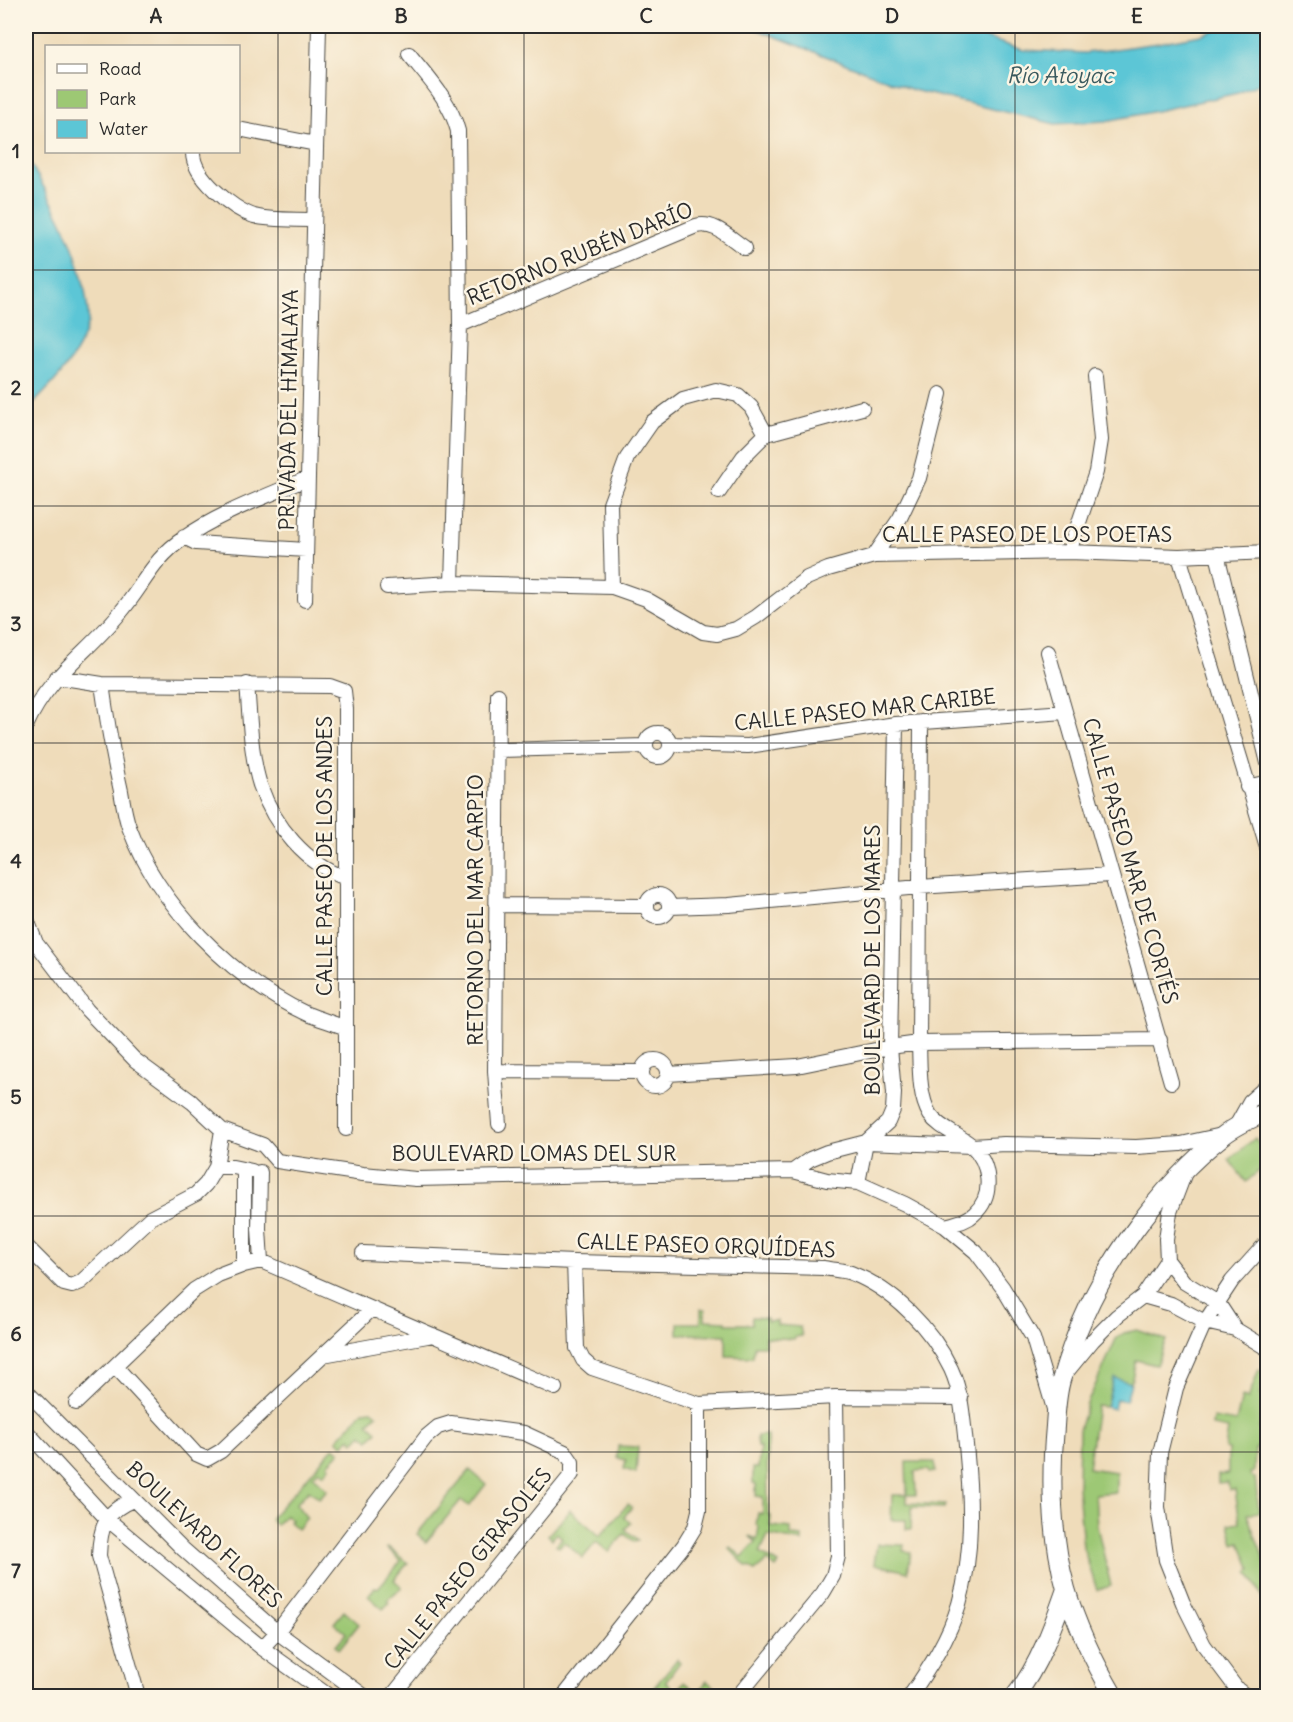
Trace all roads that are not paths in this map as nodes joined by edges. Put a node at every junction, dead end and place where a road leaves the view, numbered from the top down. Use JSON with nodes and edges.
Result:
{"nodes":[{"id":1,"x":319,"y":26,"type":"edge"},
{"id":2,"x":409,"y":54,"type":"dead end"},
{"id":3,"x":240,"y":129,"type":"edge"},
{"id":4,"x":316,"y":144,"type":"junction"},
{"id":5,"x":193,"y":153,"type":"edge"},
{"id":6,"x":314,"y":220,"type":"junction"},
{"id":7,"x":745,"y":248,"type":"dead end"},
{"id":8,"x":460,"y":325,"type":"junction"},
{"id":9,"x":1095,"y":376,"type":"dead end"},
{"id":10,"x":940,"y":394,"type":"dead end"},
{"id":11,"x":862,"y":408,"type":"dead end"},
{"id":12,"x":766,"y":434,"type":"junction"},
{"id":13,"x":308,"y":478,"type":"junction"},
{"id":14,"x":719,"y":492,"type":"dead end"},
{"id":15,"x":184,"y":537,"type":"junction"},
{"id":16,"x":306,"y":550,"type":"junction"},
{"id":17,"x":1070,"y":552,"type":"junction"},
{"id":18,"x":1268,"y":552,"type":"edge"},
{"id":19,"x":1217,"y":554,"type":"junction"},
{"id":20,"x":874,"y":556,"type":"junction"},
{"id":21,"x":1179,"y":556,"type":"junction"},
{"id":22,"x":452,"y":583,"type":"junction"},
{"id":23,"x":387,"y":587,"type":"dead end"},
{"id":24,"x":612,"y":587,"type":"junction"},
{"id":25,"x":305,"y":600,"type":"dead end"},
{"id":26,"x":1048,"y":652,"type":"dead end"},
{"id":27,"x":57,"y":677,"type":"junction"},
{"id":28,"x":102,"y":684,"type":"junction"},
{"id":29,"x":247,"y":684,"type":"junction"},
{"id":30,"x":498,"y":695,"type":"dead end"},
{"id":31,"x":1065,"y":712,"type":"junction"},
{"id":32,"x":921,"y":722,"type":"junction"},
{"id":33,"x":896,"y":724,"type":"junction"},
{"id":34,"x":26,"y":726,"type":"edge"},
{"id":35,"x":1262,"y":747,"type":"junction"},
{"id":36,"x":498,"y":750,"type":"junction"},
{"id":37,"x":1239,"y":753,"type":"junction"},
{"id":38,"x":1268,"y":763,"type":"edge"},
{"id":39,"x":1268,"y":782,"type":"edge"},
{"id":40,"x":1247,"y":787,"type":"junction"},
{"id":41,"x":1268,"y":850,"type":"edge"},
{"id":42,"x":1110,"y":875,"type":"junction"},
{"id":43,"x":346,"y":878,"type":"junction"},
{"id":44,"x":919,"y":887,"type":"junction"},
{"id":45,"x":893,"y":891,"type":"junction"},
{"id":46,"x":498,"y":905,"type":"junction"},
{"id":47,"x":26,"y":917,"type":"edge"},
{"id":48,"x":346,"y":1028,"type":"junction"},
{"id":49,"x":1160,"y":1040,"type":"junction"},
{"id":50,"x":919,"y":1043,"type":"junction"},
{"id":51,"x":890,"y":1047,"type":"junction"},
{"id":52,"x":495,"y":1071,"type":"junction"},
{"id":53,"x":1171,"y":1082,"type":"dead end"},
{"id":54,"x":1268,"y":1085,"type":"edge"},
{"id":55,"x":1268,"y":1111,"type":"edge"},
{"id":56,"x":499,"y":1124,"type":"dead end"},
{"id":57,"x":346,"y":1129,"type":"dead end"},
{"id":58,"x":222,"y":1130,"type":"junction"},
{"id":59,"x":1230,"y":1131,"type":"junction"},
{"id":60,"x":866,"y":1142,"type":"junction"},
{"id":61,"x":972,"y":1146,"type":"junction"},
{"id":62,"x":277,"y":1161,"type":"junction"},
{"id":63,"x":216,"y":1167,"type":"junction"},
{"id":64,"x":244,"y":1170,"type":"junction"},
{"id":65,"x":1185,"y":1170,"type":"junction"},
{"id":66,"x":793,"y":1171,"type":"junction"},
{"id":67,"x":260,"y":1172,"type":"junction"},
{"id":68,"x":858,"y":1183,"type":"junction"},
{"id":69,"x":945,"y":1226,"type":"junction"},
{"id":70,"x":1268,"y":1241,"type":"edge"},
{"id":71,"x":26,"y":1245,"type":"edge"},
{"id":72,"x":363,"y":1253,"type":"dead end"},
{"id":73,"x":1167,"y":1260,"type":"junction"},
{"id":74,"x":261,"y":1261,"type":"junction"},
{"id":75,"x":574,"y":1262,"type":"junction"},
{"id":76,"x":244,"y":1265,"type":"junction"},
{"id":77,"x":1143,"y":1296,"type":"junction"},
{"id":78,"x":1218,"y":1303,"type":"junction"},
{"id":79,"x":372,"y":1309,"type":"junction"},
{"id":80,"x":1205,"y":1322,"type":"junction"},
{"id":81,"x":1235,"y":1329,"type":"junction"},
{"id":82,"x":433,"y":1335,"type":"junction"},
{"id":83,"x":1268,"y":1349,"type":"edge"},
{"id":84,"x":323,"y":1355,"type":"junction"},
{"id":85,"x":114,"y":1366,"type":"junction"},
{"id":86,"x":1061,"y":1378,"type":"junction"},
{"id":87,"x":555,"y":1388,"type":"dead end"},
{"id":88,"x":26,"y":1391,"type":"edge"},
{"id":89,"x":836,"y":1397,"type":"junction"},
{"id":90,"x":962,"y":1398,"type":"junction"},
{"id":91,"x":36,"y":1403,"type":"junction"},
{"id":92,"x":76,"y":1403,"type":"dead end"},
{"id":93,"x":699,"y":1404,"type":"junction"},
{"id":94,"x":26,"y":1413,"type":"edge"},
{"id":95,"x":1056,"y":1416,"type":"junction"},
{"id":96,"x":26,"y":1431,"type":"edge"},
{"id":97,"x":133,"y":1500,"type":"junction"},
{"id":98,"x":106,"y":1518,"type":"junction"},
{"id":99,"x":1066,"y":1589,"type":"junction"},
{"id":100,"x":277,"y":1632,"type":"junction"},
{"id":101,"x":262,"y":1648,"type":"junction"},
{"id":102,"x":138,"y":1696,"type":"edge"},
{"id":103,"x":329,"y":1696,"type":"edge"},
{"id":104,"x":364,"y":1696,"type":"edge"},
{"id":105,"x":392,"y":1696,"type":"edge"},
{"id":106,"x":564,"y":1696,"type":"edge"},
{"id":107,"x":738,"y":1696,"type":"edge"},
{"id":108,"x":910,"y":1696,"type":"edge"},
{"id":109,"x":1015,"y":1696,"type":"edge"},
{"id":110,"x":1114,"y":1696,"type":"edge"},
{"id":111,"x":1246,"y":1696,"type":"edge"}],
"edges":[{"from":1,"to":4,"type":"street","name":"PRIVADA DEL HIMALAYA"},
{"from":2,"to":8,"type":"street","name":"RETORNO RUBÉN DARÍO"},
{"from":3,"to":4,"type":"street"},
{"from":4,"to":6,"type":"street","name":"PRIVADA DEL HIMALAYA"},
{"from":5,"to":6,"type":"street"},
{"from":6,"to":13,"type":"street","name":"PRIVADA DEL HIMALAYA"},
{"from":7,"to":8,"type":"street","name":"RETORNO RUBÉN DARÍO"},
{"from":8,"to":22,"type":"street","name":"RETORNO RUBÉN DARÍO"},
{"from":9,"to":17,"type":"street"},
{"from":10,"to":20,"type":"street"},
{"from":11,"to":12,"type":"street"},
{"from":12,"to":14,"type":"street"},
{"from":12,"to":24,"type":"street"},
{"from":13,"to":15,"type":"street"},
{"from":13,"to":16,"type":"street","name":"PRIVADA DEL HIMALAYA"},
{"from":15,"to":16,"type":"street"},
{"from":15,"to":27,"type":"street"},
{"from":16,"to":25,"type":"street","name":"PRIVADA DEL HIMALAYA"},
{"from":17,"to":20,"type":"street","name":"CALLE PASEO DE LOS POETAS"},
{"from":17,"to":21,"type":"street","name":"CALLE PASEO DE LOS POETAS"},
{"from":18,"to":19,"type":"street","name":"CALLE PASEO DE LOS POETAS"},
{"from":19,"to":21,"type":"street","name":"CALLE PASEO DE LOS POETAS"},
{"from":19,"to":35,"type":"street"},
{"from":20,"to":24,"type":"street","name":"CALLE PASEO DE LOS POETAS"},
{"from":21,"to":37,"type":"street"},
{"from":22,"to":23,"type":"street","name":"CALLE PASEO DE LOS POETAS"},
{"from":22,"to":24,"type":"street","name":"CALLE PASEO DE LOS POETAS"},
{"from":26,"to":31,"type":"street","name":"CALLE PASEO MAR DE CORTÉS"},
{"from":27,"to":28,"type":"street","name":"CALLE PASEO DE LOS ANDES"},
{"from":27,"to":34,"type":"street"},
{"from":28,"to":29,"type":"street","name":"CALLE PASEO DE LOS ANDES"},
{"from":28,"to":48,"type":"street"},
{"from":29,"to":43,"type":"street"},
{"from":29,"to":43,"type":"street","name":"CALLE PASEO DE LOS ANDES"},
{"from":30,"to":36,"type":"street","name":"RETORNO DEL MAR CARPIO"},
{"from":31,"to":32,"type":"street","name":"CALLE PASEO MAR CARIBE"},
{"from":31,"to":42,"type":"street","name":"CALLE PASEO MAR DE CORTÉS"},
{"from":32,"to":33,"type":"street","name":"CALLE PASEO MAR CARIBE"},
{"from":32,"to":44,"type":"street"},
{"from":33,"to":36,"type":"street","name":"CALLE PASEO MAR CARIBE"},
{"from":33,"to":45,"type":"street","name":"BOULEVARD DE LOS MARES"},
{"from":35,"to":37,"type":"street"},
{"from":35,"to":38,"type":"street"},
{"from":36,"to":46,"type":"street","name":"RETORNO DEL MAR CARPIO"},
{"from":37,"to":40,"type":"street"},
{"from":39,"to":40,"type":"street"},
{"from":40,"to":41,"type":"street"},
{"from":42,"to":44,"type":"street"},
{"from":42,"to":49,"type":"street","name":"CALLE PASEO MAR DE CORTÉS"},
{"from":43,"to":48,"type":"street","name":"CALLE PASEO DE LOS ANDES"},
{"from":44,"to":45,"type":"street"},
{"from":44,"to":50,"type":"street"},
{"from":45,"to":46,"type":"street"},
{"from":45,"to":51,"type":"street","name":"BOULEVARD DE LOS MARES"},
{"from":46,"to":52,"type":"street","name":"RETORNO DEL MAR CARPIO"},
{"from":47,"to":58,"type":"street"},
{"from":48,"to":57,"type":"street","name":"CALLE PASEO DE LOS ANDES"},
{"from":49,"to":50,"type":"street"},
{"from":49,"to":53,"type":"street","name":"CALLE PASEO MAR DE CORTÉS"},
{"from":50,"to":51,"type":"street"},
{"from":50,"to":61,"type":"street"},
{"from":51,"to":52,"type":"street"},
{"from":51,"to":60,"type":"street","name":"BOULEVARD DE LOS MARES"},
{"from":52,"to":56,"type":"street","name":"RETORNO DEL MAR CARPIO"},
{"from":54,"to":59,"type":"street"},
{"from":55,"to":59,"type":"street"},
{"from":58,"to":62,"type":"street"},
{"from":58,"to":63,"type":"street"},
{"from":59,"to":61,"type":"street"},
{"from":59,"to":65,"type":"street"},
{"from":60,"to":61,"type":"street"},
{"from":60,"to":66,"type":"street"},
{"from":60,"to":68,"type":"street"},
{"from":61,"to":69,"type":"street"},
{"from":62,"to":66,"type":"street","name":"BOULEVARD LOMAS DEL SUR"},
{"from":62,"to":67,"type":"street"},
{"from":63,"to":64,"type":"street"},
{"from":63,"to":71,"type":"street"},
{"from":64,"to":67,"type":"street"},
{"from":64,"to":76,"type":"street"},
{"from":65,"to":73,"type":"street"},
{"from":65,"to":86,"type":"street"},
{"from":66,"to":68,"type":"street","name":"BOULEVARD LOMAS DEL SUR"},
{"from":67,"to":74,"type":"street"},
{"from":68,"to":69,"type":"street","name":"BOULEVARD LOMAS DEL SUR"},
{"from":69,"to":95,"type":"street","name":"BOULEVARD LOMAS DEL SUR"},
{"from":70,"to":78,"type":"street"},
{"from":72,"to":75,"type":"street","name":"CALLE PASEO ORQUÍDEAS"},
{"from":73,"to":77,"type":"street"},
{"from":73,"to":78,"type":"street"},
{"from":74,"to":76,"type":"street"},
{"from":74,"to":79,"type":"street"},
{"from":75,"to":90,"type":"street","name":"CALLE PASEO ORQUÍDEAS"},
{"from":75,"to":93,"type":"street"},
{"from":76,"to":85,"type":"street"},
{"from":77,"to":80,"type":"street"},
{"from":77,"to":86,"type":"street"},
{"from":78,"to":80,"type":"street"},
{"from":78,"to":81,"type":"street"},
{"from":79,"to":82,"type":"street"},
{"from":79,"to":84,"type":"street"},
{"from":80,"to":81,"type":"street"},
{"from":80,"to":111,"type":"street"},
{"from":81,"to":83,"type":"street"},
{"from":82,"to":84,"type":"street"},
{"from":82,"to":87,"type":"street"},
{"from":84,"to":85,"type":"street"},
{"from":85,"to":92,"type":"street"},
{"from":86,"to":95,"type":"street"},
{"from":88,"to":91,"type":"street","name":"BOULEVARD FLORES"},
{"from":89,"to":90,"type":"street"},
{"from":89,"to":93,"type":"street"},
{"from":89,"to":107,"type":"street"},
{"from":90,"to":108,"type":"street","name":"CALLE PASEO ORQUÍDEAS"},
{"from":91,"to":94,"type":"street"},
{"from":91,"to":97,"type":"street","name":"BOULEVARD FLORES"},
{"from":93,"to":106,"type":"street"},
{"from":95,"to":99,"type":"street"},
{"from":96,"to":98,"type":"street"},
{"from":97,"to":98,"type":"street"},
{"from":97,"to":100,"type":"street","name":"BOULEVARD FLORES"},
{"from":98,"to":101,"type":"street"},
{"from":98,"to":102,"type":"street"},
{"from":99,"to":109,"type":"street"},
{"from":99,"to":110,"type":"street"},
{"from":100,"to":101,"type":"street","name":"CALLE PASEO GIRASOLES"},
{"from":100,"to":104,"type":"street","name":"BOULEVARD FLORES"},
{"from":100,"to":105,"type":"street","name":"CALLE PASEO GIRASOLES"},
{"from":101,"to":103,"type":"street"}]}
